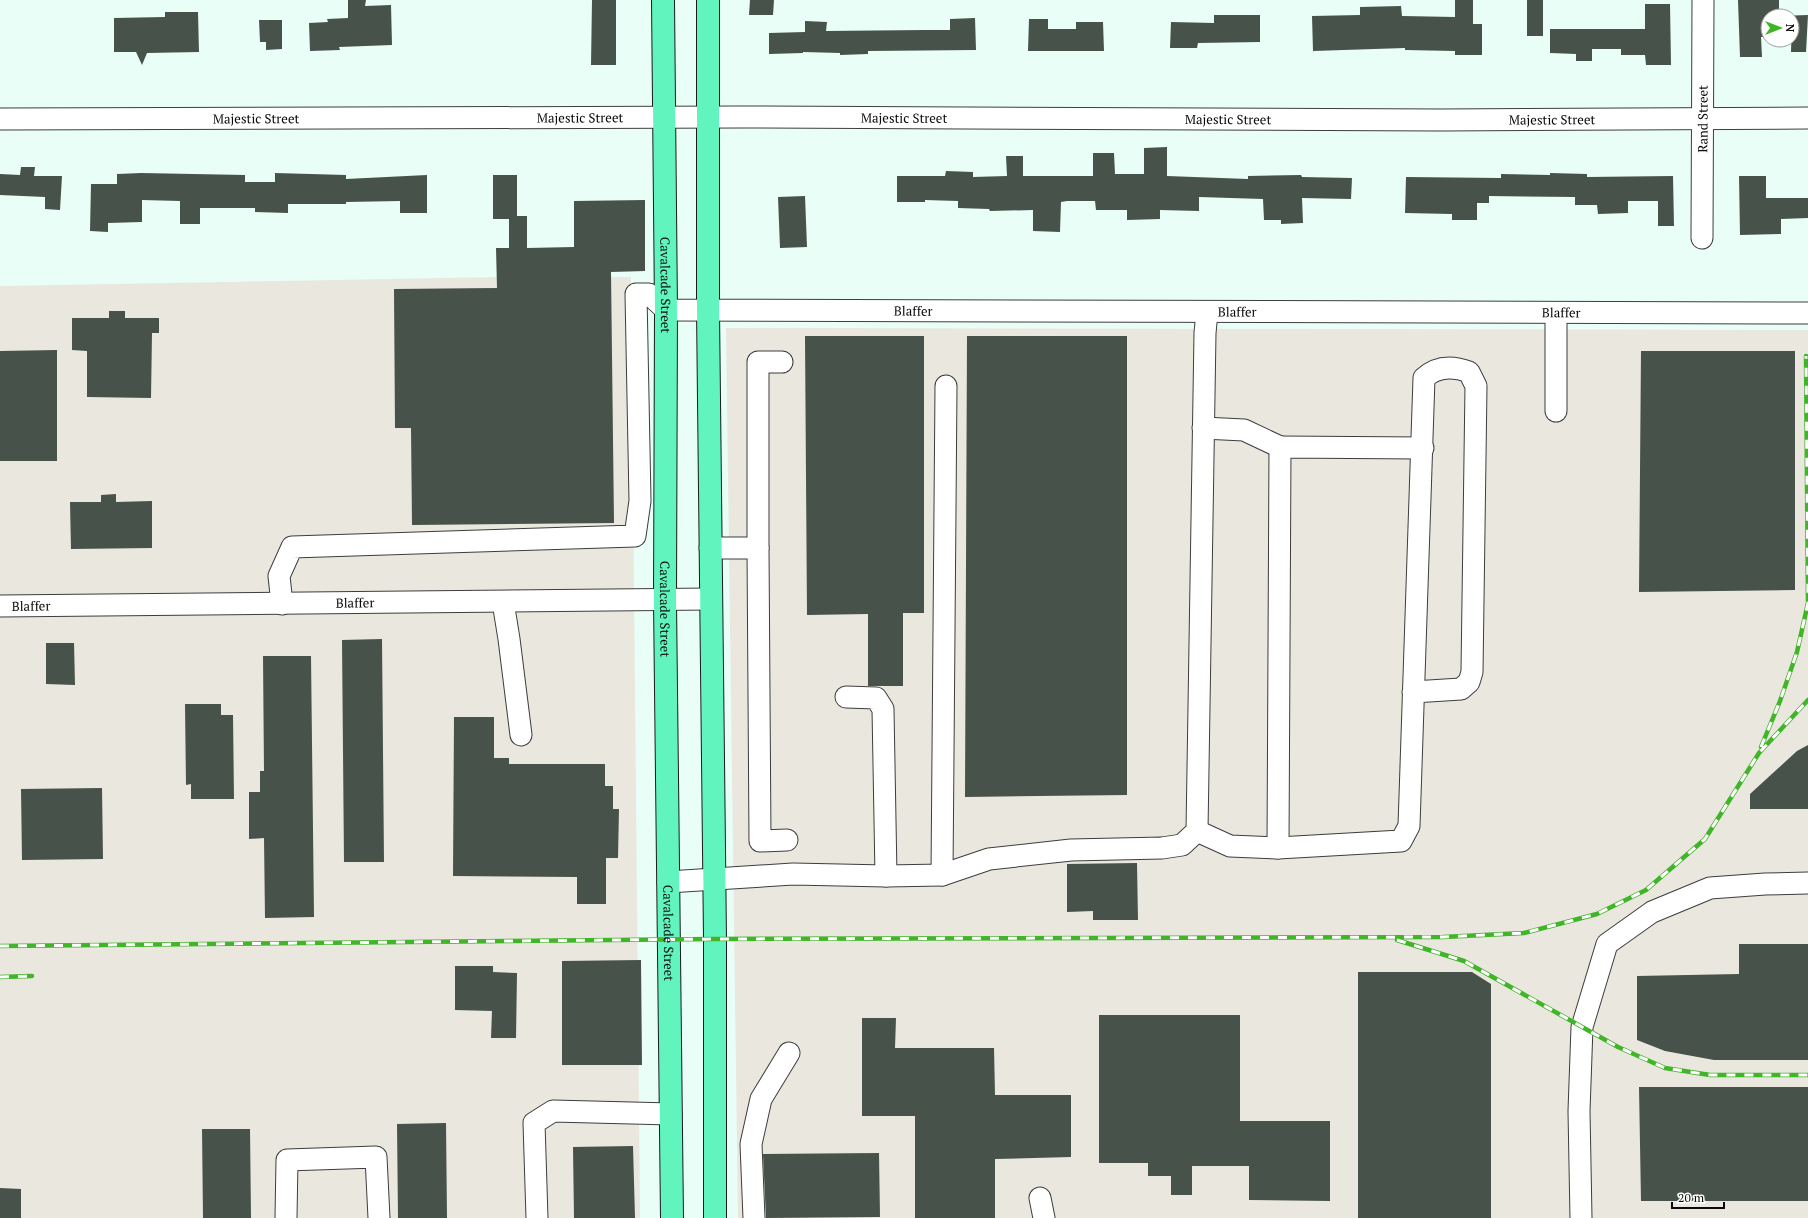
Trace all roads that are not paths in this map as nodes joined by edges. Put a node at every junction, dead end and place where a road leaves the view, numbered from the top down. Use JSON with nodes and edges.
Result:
{"nodes":[{"id":1,"x":663,"y":0,"type":"edge"},
{"id":2,"x":708,"y":0,"type":"edge"},
{"id":3,"x":1703,"y":0,"type":"edge"},
{"id":4,"x":664,"y":117,"type":"junction"},
{"id":5,"x":708,"y":117,"type":"junction"},
{"id":6,"x":1808,"y":118,"type":"edge"},
{"id":7,"x":0,"y":119,"type":"edge"},
{"id":8,"x":1703,"y":119,"type":"junction"},
{"id":9,"x":1702,"y":238,"type":"dead end"},
{"id":10,"x":666,"y":310,"type":"junction"},
{"id":11,"x":708,"y":310,"type":"junction"},
{"id":12,"x":1207,"y":312,"type":"junction"},
{"id":13,"x":1556,"y":313,"type":"junction"},
{"id":14,"x":1808,"y":313,"type":"edge"},
{"id":15,"x":782,"y":362,"type":"dead end"},
{"id":16,"x":946,"y":386,"type":"dead end"},
{"id":17,"x":1556,"y":411,"type":"dead end"},
{"id":18,"x":1204,"y":428,"type":"junction"},
{"id":19,"x":1280,"y":447,"type":"junction"},
{"id":20,"x":1423,"y":448,"type":"junction"},
{"id":21,"x":666,"y":529,"type":"junction"},
{"id":22,"x":635,"y":536,"type":"junction"},
{"id":23,"x":710,"y":548,"type":"junction"},
{"id":24,"x":758,"y":548,"type":"junction"},
{"id":25,"x":710,"y":599,"type":"junction"},
{"id":26,"x":665,"y":601,"type":"junction"},
{"id":27,"x":503,"y":602,"type":"junction"},
{"id":28,"x":282,"y":604,"type":"junction"},
{"id":29,"x":0,"y":606,"type":"edge"},
{"id":30,"x":1414,"y":692,"type":"junction"},
{"id":31,"x":846,"y":697,"type":"dead end"},
{"id":32,"x":521,"y":735,"type":"dead end"},
{"id":33,"x":1197,"y":831,"type":"junction"},
{"id":34,"x":787,"y":840,"type":"dead end"},
{"id":35,"x":1278,"y":848,"type":"junction"},
{"id":36,"x":942,"y":875,"type":"junction"},
{"id":37,"x":886,"y":876,"type":"junction"},
{"id":38,"x":714,"y":880,"type":"junction"},
{"id":39,"x":668,"y":882,"type":"junction"},
{"id":40,"x":1808,"y":883,"type":"edge"},
{"id":41,"x":789,"y":1053,"type":"dead end"},
{"id":42,"x":671,"y":1114,"type":"junction"},
{"id":43,"x":1040,"y":1198,"type":"dead end"},
{"id":44,"x":286,"y":1218,"type":"edge"},
{"id":45,"x":379,"y":1218,"type":"edge"},
{"id":46,"x":537,"y":1218,"type":"edge"},
{"id":47,"x":672,"y":1218,"type":"edge"},
{"id":48,"x":715,"y":1218,"type":"edge"},
{"id":49,"x":754,"y":1218,"type":"edge"},
{"id":50,"x":1044,"y":1218,"type":"edge"},
{"id":51,"x":1581,"y":1218,"type":"edge"}],
"edges":[{"from":1,"to":4,"type":"main road","name":"Cavalcade Street"},
{"from":2,"to":5,"type":"main road"},
{"from":3,"to":8,"type":"street","name":"Rand Street"},
{"from":4,"to":5,"type":"street","name":"Majestic Street"},
{"from":4,"to":7,"type":"street","name":"Majestic Street"},
{"from":4,"to":10,"type":"main road","name":"Cavalcade Street"},
{"from":5,"to":8,"type":"street","name":"Majestic Street"},
{"from":5,"to":11,"type":"main road"},
{"from":6,"to":8,"type":"street","name":"Majestic Street"},
{"from":8,"to":9,"type":"street","name":"Rand Street"},
{"from":10,"to":11,"type":"street","name":"Blaffer"},
{"from":10,"to":21,"type":"main road","name":"Cavalcade Street"},
{"from":10,"to":22,"type":"street"},
{"from":11,"to":12,"type":"street","name":"Blaffer"},
{"from":11,"to":23,"type":"main road"},
{"from":12,"to":13,"type":"street","name":"Blaffer"},
{"from":12,"to":18,"type":"street"},
{"from":13,"to":14,"type":"street","name":"Blaffer"},
{"from":13,"to":17,"type":"street"},
{"from":15,"to":24,"type":"street"},
{"from":16,"to":36,"type":"street"},
{"from":18,"to":19,"type":"street"},
{"from":18,"to":33,"type":"street"},
{"from":19,"to":20,"type":"street"},
{"from":19,"to":35,"type":"street"},
{"from":20,"to":30,"type":"street"},
{"from":20,"to":30,"type":"street"},
{"from":21,"to":22,"type":"street"},
{"from":21,"to":26,"type":"main road","name":"Cavalcade Street"},
{"from":22,"to":28,"type":"street"},
{"from":23,"to":24,"type":"street"},
{"from":23,"to":25,"type":"main road"},
{"from":24,"to":34,"type":"street"},
{"from":25,"to":26,"type":"street","name":"Blaffer"},
{"from":25,"to":38,"type":"main road"},
{"from":26,"to":27,"type":"street","name":"Blaffer"},
{"from":26,"to":39,"type":"main road","name":"Cavalcade Street"},
{"from":27,"to":28,"type":"street","name":"Blaffer"},
{"from":27,"to":32,"type":"street"},
{"from":28,"to":29,"type":"street","name":"Blaffer"},
{"from":30,"to":35,"type":"street"},
{"from":31,"to":37,"type":"street"},
{"from":33,"to":35,"type":"street"},
{"from":33,"to":36,"type":"street"},
{"from":36,"to":37,"type":"street"},
{"from":37,"to":38,"type":"street"},
{"from":38,"to":39,"type":"street"},
{"from":38,"to":48,"type":"main road"},
{"from":39,"to":42,"type":"main road","name":"Cavalcade Street"},
{"from":40,"to":51,"type":"street"},
{"from":41,"to":49,"type":"street"},
{"from":42,"to":46,"type":"street"},
{"from":42,"to":47,"type":"main road","name":"Cavalcade Street"},
{"from":43,"to":50,"type":"street"},
{"from":44,"to":45,"type":"street"}]}
